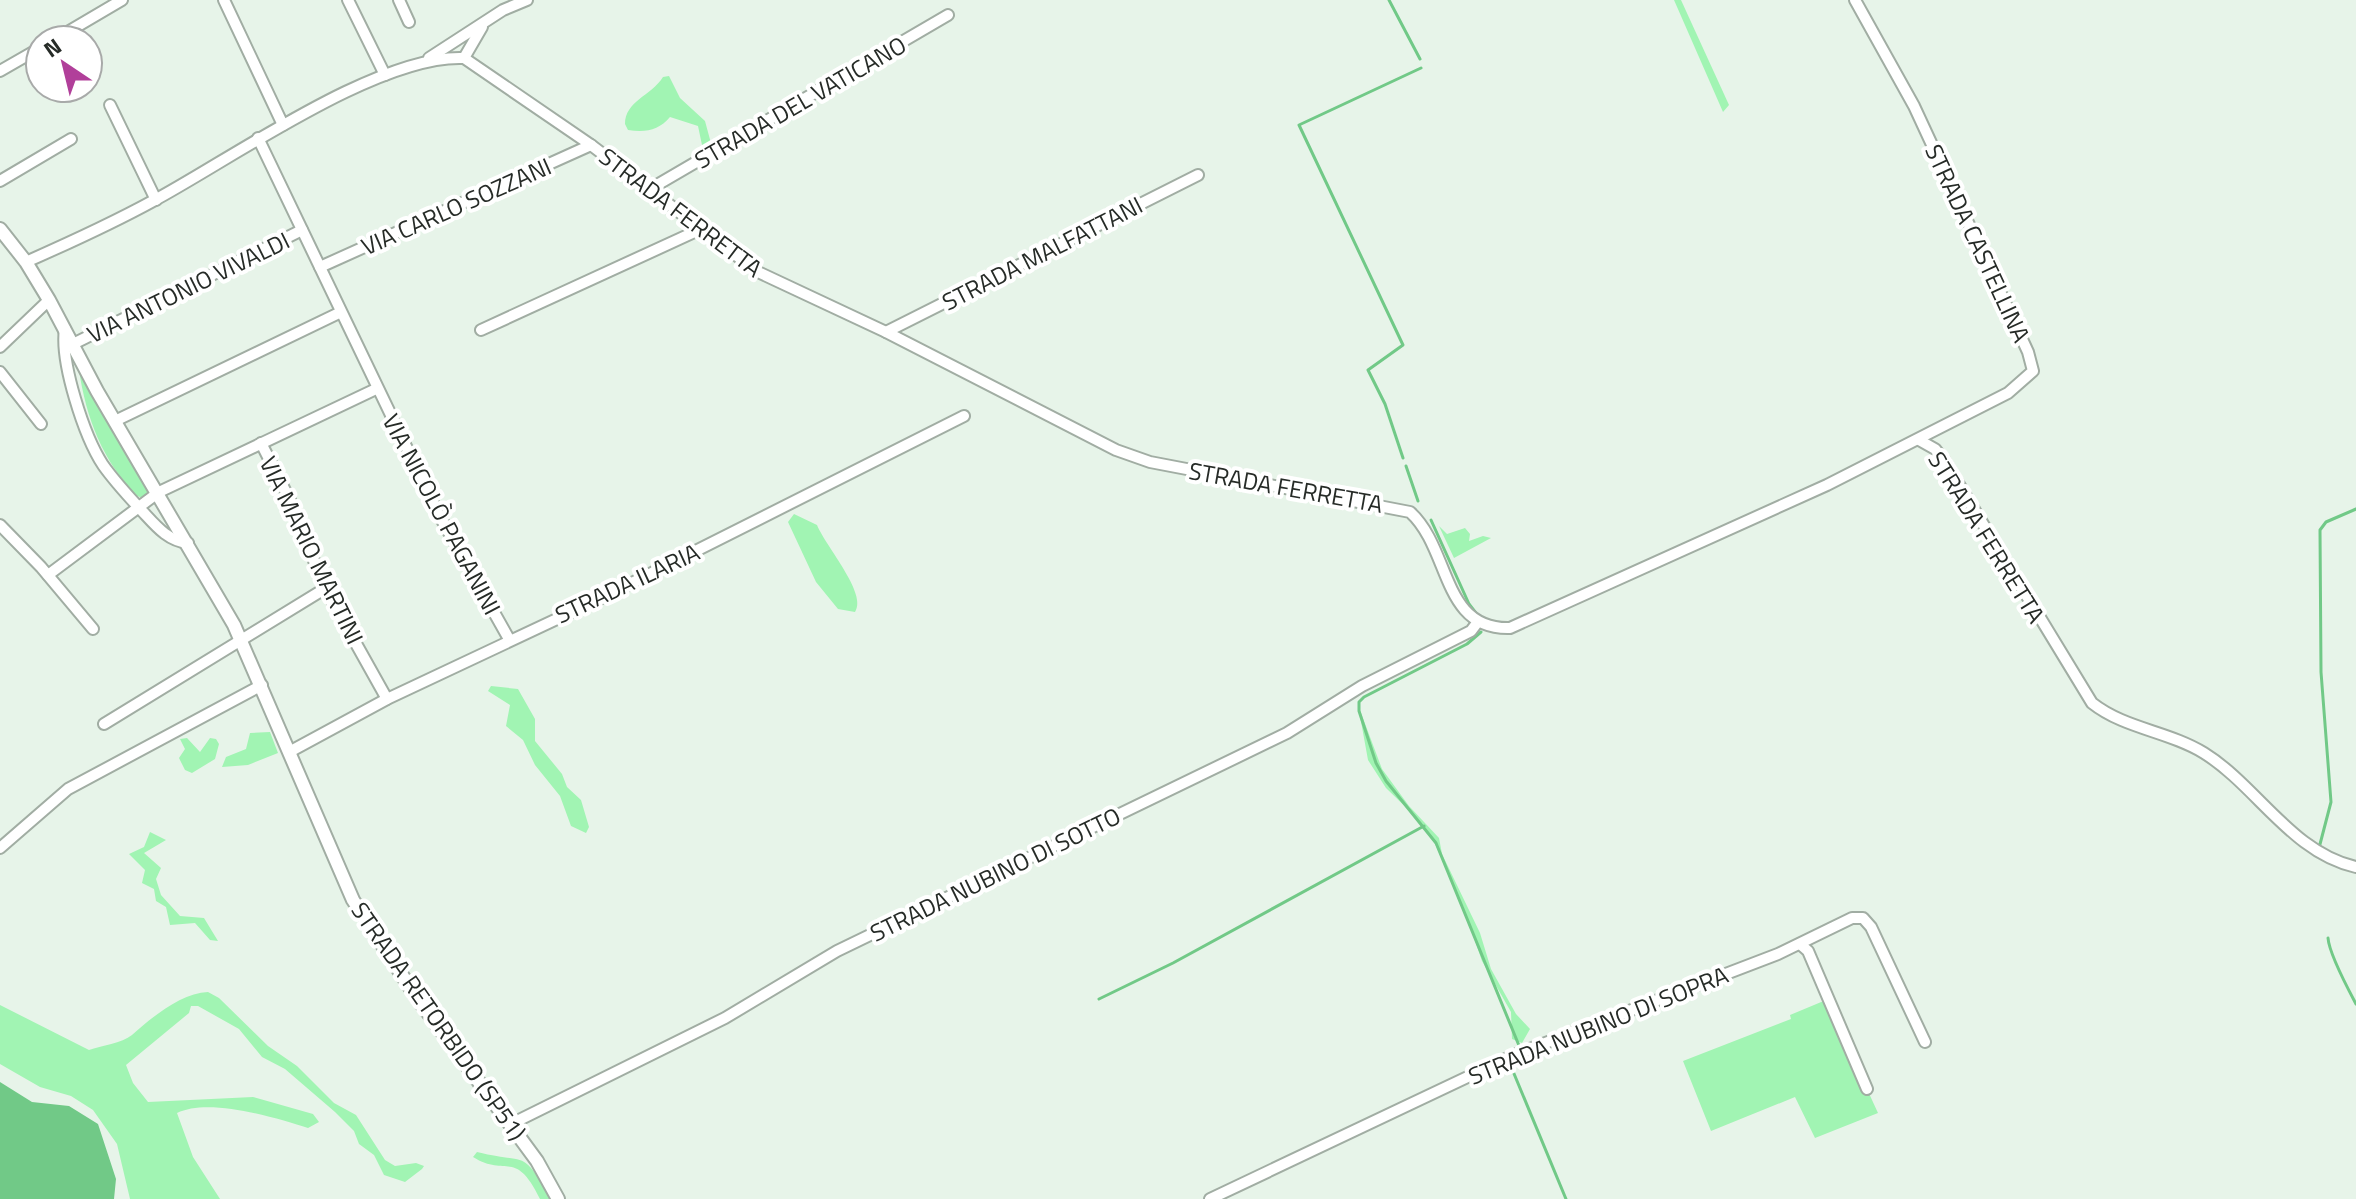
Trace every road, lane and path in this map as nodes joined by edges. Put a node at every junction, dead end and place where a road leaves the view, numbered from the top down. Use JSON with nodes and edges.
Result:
{"nodes":[{"id":1,"x":224,"y":0,"type":"edge"},
{"id":2,"x":348,"y":0,"type":"edge"},
{"id":3,"x":399,"y":0,"type":"edge"},
{"id":4,"x":527,"y":0,"type":"edge"},
{"id":5,"x":1855,"y":0,"type":"edge"},
{"id":6,"x":118,"y":1,"type":"edge"},
{"id":7,"x":501,"y":5,"type":"edge"},
{"id":8,"x":948,"y":15,"type":"dead end"},
{"id":9,"x":409,"y":22,"type":"dead end"},
{"id":10,"x":486,"y":22,"type":"junction"},
{"id":11,"x":80,"y":24,"type":"edge"},
{"id":12,"x":24,"y":57,"type":"edge"},
{"id":13,"x":464,"y":58,"type":"junction"},
{"id":14,"x":420,"y":63,"type":"junction"},
{"id":15,"x":0,"y":71,"type":"edge"},
{"id":16,"x":385,"y":75,"type":"junction"},
{"id":17,"x":110,"y":105,"type":"dead end"},
{"id":18,"x":283,"y":125,"type":"junction"},
{"id":19,"x":258,"y":138,"type":"junction"},
{"id":20,"x":71,"y":139,"type":"dead end"},
{"id":21,"x":591,"y":145,"type":"junction"},
{"id":22,"x":1198,"y":175,"type":"dead end"},
{"id":23,"x":0,"y":181,"type":"edge"},
{"id":24,"x":650,"y":189,"type":"junction"},
{"id":25,"x":156,"y":200,"type":"junction"},
{"id":26,"x":0,"y":229,"type":"edge"},
{"id":27,"x":701,"y":229,"type":"junction"},
{"id":28,"x":302,"y":230,"type":"junction"},
{"id":29,"x":26,"y":262,"type":"junction"},
{"id":30,"x":320,"y":267,"type":"junction"},
{"id":31,"x":49,"y":300,"type":"junction"},
{"id":32,"x":339,"y":313,"type":"junction"},
{"id":33,"x":65,"y":329,"type":"junction"},
{"id":34,"x":481,"y":330,"type":"dead end"},
{"id":35,"x":886,"y":332,"type":"junction"},
{"id":36,"x":73,"y":344,"type":"junction"},
{"id":37,"x":0,"y":347,"type":"edge"},
{"id":38,"x":0,"y":372,"type":"edge"},
{"id":39,"x":376,"y":389,"type":"junction"},
{"id":40,"x":964,"y":416,"type":"dead end"},
{"id":41,"x":116,"y":419,"type":"junction"},
{"id":42,"x":41,"y":424,"type":"dead end"},
{"id":43,"x":1941,"y":428,"type":"junction"},
{"id":44,"x":1919,"y":440,"type":"junction"},
{"id":45,"x":261,"y":443,"type":"junction"},
{"id":46,"x":1935,"y":449,"type":"junction"},
{"id":47,"x":159,"y":492,"type":"junction"},
{"id":48,"x":137,"y":506,"type":"junction"},
{"id":49,"x":0,"y":525,"type":"edge"},
{"id":50,"x":188,"y":543,"type":"junction"},
{"id":51,"x":48,"y":575,"type":"junction"},
{"id":52,"x":326,"y":588,"type":"junction"},
{"id":53,"x":1477,"y":623,"type":"junction"},
{"id":54,"x":93,"y":629,"type":"dead end"},
{"id":55,"x":240,"y":638,"type":"junction"},
{"id":56,"x":509,"y":639,"type":"junction"},
{"id":57,"x":262,"y":685,"type":"junction"},
{"id":58,"x":387,"y":699,"type":"junction"},
{"id":59,"x":104,"y":724,"type":"dead end"},
{"id":60,"x":291,"y":751,"type":"junction"},
{"id":61,"x":0,"y":848,"type":"edge"},
{"id":62,"x":2356,"y":867,"type":"edge"},
{"id":63,"x":1800,"y":944,"type":"junction"},
{"id":64,"x":1925,"y":1042,"type":"dead end"},
{"id":65,"x":1867,"y":1089,"type":"dead end"},
{"id":66,"x":511,"y":1124,"type":"junction"},
{"id":67,"x":558,"y":1199,"type":"edge"},
{"id":68,"x":1210,"y":1199,"type":"edge"}],
"edges":[{"from":1,"to":18,"type":"street"},
{"from":2,"to":16,"type":"street"},
{"from":3,"to":9,"type":"street"},
{"from":4,"to":7,"type":"street"},
{"from":5,"to":43,"type":"street","name":"STRADA CASTELLINA"},
{"from":6,"to":11,"type":"street"},
{"from":7,"to":10,"type":"street"},
{"from":8,"to":24,"type":"street","name":"STRADA DEL VATICANO"},
{"from":10,"to":13,"type":"street"},
{"from":10,"to":14,"type":"street"},
{"from":12,"to":15,"type":"street"},
{"from":13,"to":14,"type":"street"},
{"from":13,"to":21,"type":"street","name":"STRADA FERRETTA"},
{"from":14,"to":16,"type":"street"},
{"from":16,"to":18,"type":"street"},
{"from":17,"to":25,"type":"street"},
{"from":18,"to":19,"type":"street"},
{"from":19,"to":25,"type":"street"},
{"from":19,"to":28,"type":"street","name":"VIA NICOLÒ PAGANINI"},
{"from":20,"to":23,"type":"street"},
{"from":21,"to":24,"type":"street","name":"STRADA FERRETTA"},
{"from":21,"to":30,"type":"street","name":"VIA CARLO SOZZANI"},
{"from":22,"to":35,"type":"street","name":"STRADA MALFATTANI"},
{"from":24,"to":27,"type":"street","name":"STRADA FERRETTA"},
{"from":25,"to":29,"type":"street"},
{"from":26,"to":29,"type":"street","name":"STRADA RETORBIDO (SP51)"},
{"from":27,"to":34,"type":"street"},
{"from":27,"to":35,"type":"street","name":"STRADA FERRETTA"},
{"from":28,"to":30,"type":"street","name":"VIA NICOLÒ PAGANINI"},
{"from":28,"to":36,"type":"street","name":"VIA ANTONIO VIVALDI"},
{"from":29,"to":31,"type":"street","name":"STRADA RETORBIDO (SP51)"},
{"from":30,"to":32,"type":"street","name":"VIA NICOLÒ PAGANINI"},
{"from":31,"to":33,"type":"street","name":"STRADA RETORBIDO (SP51)"},
{"from":31,"to":37,"type":"street"},
{"from":32,"to":39,"type":"street","name":"VIA NICOLÒ PAGANINI"},
{"from":32,"to":41,"type":"street"},
{"from":33,"to":36,"type":"street","name":"STRADA RETORBIDO (SP51)"},
{"from":33,"to":48,"type":"street"},
{"from":35,"to":53,"type":"street","name":"STRADA FERRETTA"},
{"from":36,"to":41,"type":"street","name":"STRADA RETORBIDO (SP51)"},
{"from":38,"to":42,"type":"street"},
{"from":39,"to":45,"type":"street"},
{"from":39,"to":56,"type":"street","name":"VIA NICOLÒ PAGANINI"},
{"from":40,"to":56,"type":"street","name":"STRADA ILARIA"},
{"from":41,"to":47,"type":"street","name":"STRADA RETORBIDO (SP51)"},
{"from":43,"to":44,"type":"street","name":"STRADA CASTELLINA"},
{"from":43,"to":46,"type":"street"},
{"from":44,"to":46,"type":"street","name":"STRADA FERRETTA"},
{"from":44,"to":53,"type":"street","name":"STRADA FERRETTA"},
{"from":45,"to":47,"type":"street"},
{"from":45,"to":52,"type":"street","name":"VIA MARIO MARTINI"},
{"from":46,"to":62,"type":"street","name":"STRADA FERRETTA"},
{"from":47,"to":48,"type":"street"},
{"from":47,"to":50,"type":"street","name":"STRADA RETORBIDO (SP51)"},
{"from":48,"to":50,"type":"street"},
{"from":48,"to":51,"type":"street"},
{"from":49,"to":51,"type":"street"},
{"from":50,"to":55,"type":"street","name":"STRADA RETORBIDO (SP51)"},
{"from":51,"to":54,"type":"street"},
{"from":52,"to":55,"type":"street"},
{"from":52,"to":58,"type":"street","name":"VIA MARIO MARTINI"},
{"from":53,"to":66,"type":"street","name":"STRADA NUBINO DI SOTTO"},
{"from":55,"to":57,"type":"street","name":"STRADA RETORBIDO (SP51)"},
{"from":55,"to":59,"type":"street"},
{"from":56,"to":58,"type":"street","name":"STRADA ILARIA"},
{"from":57,"to":60,"type":"street","name":"STRADA RETORBIDO (SP51)"},
{"from":57,"to":61,"type":"street"},
{"from":58,"to":60,"type":"street","name":"STRADA ILARIA"},
{"from":60,"to":66,"type":"street","name":"STRADA RETORBIDO (SP51)"},
{"from":63,"to":64,"type":"street","name":"STRADA NUBINO DI SOPRA"},
{"from":63,"to":65,"type":"street"},
{"from":63,"to":68,"type":"street","name":"STRADA NUBINO DI SOPRA"},
{"from":66,"to":67,"type":"street","name":"STRADA RETORBIDO (SP51)"}]}
